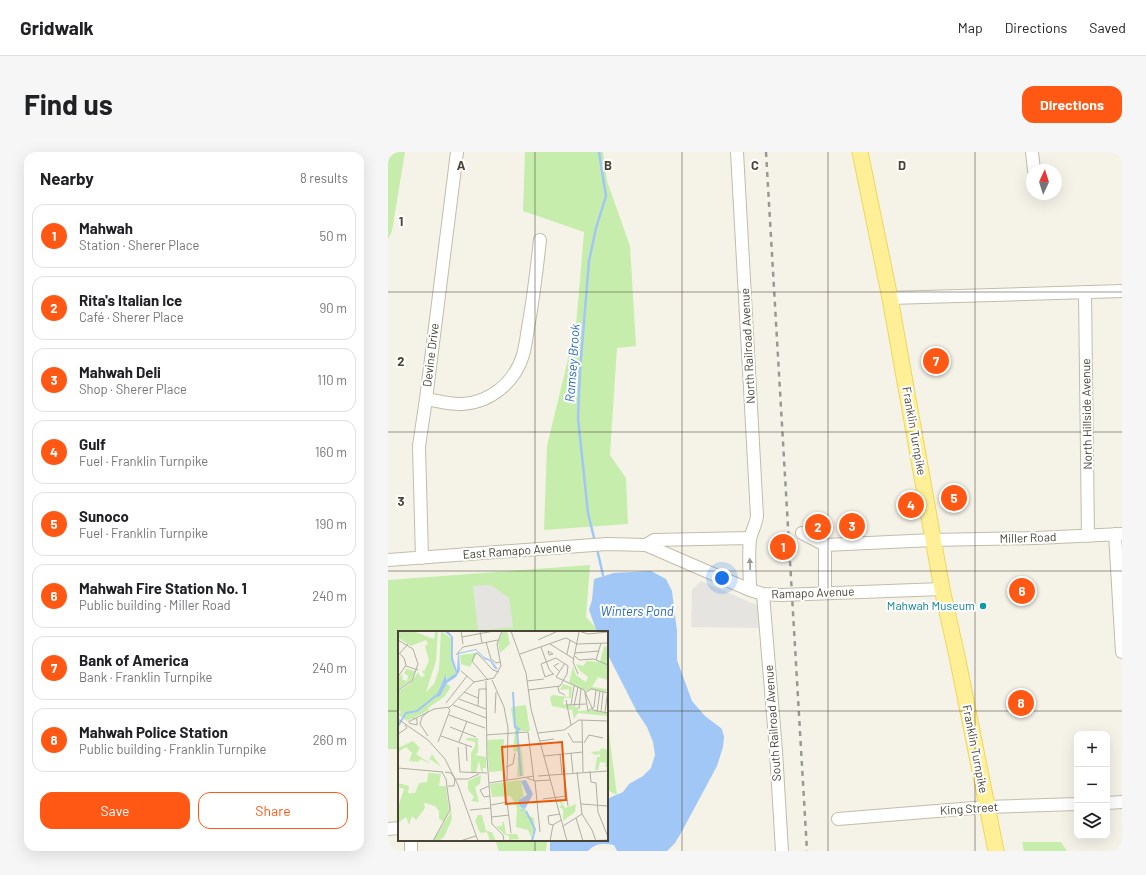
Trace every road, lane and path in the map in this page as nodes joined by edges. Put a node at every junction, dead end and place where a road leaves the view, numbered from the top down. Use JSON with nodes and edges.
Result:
{"nodes":[{"id":1,"x":457,"y":152,"type":"edge"},
{"id":2,"x":737,"y":152,"type":"edge"},
{"id":3,"x":860,"y":152,"type":"edge"},
{"id":4,"x":1032,"y":152,"type":"edge"},
{"id":5,"x":1033,"y":164,"type":"edge"},
{"id":6,"x":540,"y":240,"type":"dead end"},
{"id":7,"x":1122,"y":291,"type":"edge"},
{"id":8,"x":1085,"y":292,"type":"junction"},
{"id":9,"x":890,"y":298,"type":"junction"},
{"id":10,"x":426,"y":399,"type":"junction"},
{"id":11,"x":802,"y":533,"type":"dead end"},
{"id":12,"x":1119,"y":534,"type":"edge"},
{"id":13,"x":1088,"y":536,"type":"junction"},
{"id":14,"x":750,"y":538,"type":"junction"},
{"id":15,"x":933,"y":540,"type":"junction"},
{"id":16,"x":646,"y":545,"type":"junction"},
{"id":17,"x":825,"y":545,"type":"junction"},
{"id":18,"x":422,"y":558,"type":"junction"},
{"id":19,"x":388,"y":560,"type":"edge"},
{"id":20,"x":942,"y":589,"type":"junction"},
{"id":21,"x":750,"y":590,"type":"junction"},
{"id":22,"x":825,"y":593,"type":"junction"},
{"id":23,"x":763,"y":594,"type":"junction"},
{"id":24,"x":1122,"y":652,"type":"edge"},
{"id":25,"x":1122,"y":802,"type":"edge"},
{"id":26,"x":1110,"y":803,"type":"edge"},
{"id":27,"x":1074,"y":804,"type":"edge"},
{"id":28,"x":986,"y":807,"type":"junction"},
{"id":29,"x":838,"y":819,"type":"dead end"},
{"id":30,"x":398,"y":828,"type":"edge"},
{"id":31,"x":388,"y":829,"type":"edge"},
{"id":32,"x":782,"y":851,"type":"edge"},
{"id":33,"x":996,"y":851,"type":"edge"}],
"edges":[{"from":1,"to":10,"type":"street","name":"Devine Drive"},
{"from":2,"to":14,"type":"street","name":"North Railroad Avenue"},
{"from":3,"to":9,"type":"main road","name":"Franklin Turnpike"},
{"from":4,"to":5,"type":"street"},
{"from":6,"to":10,"type":"street"},
{"from":7,"to":8,"type":"street"},
{"from":8,"to":9,"type":"street"},
{"from":8,"to":13,"type":"street","name":"North Hillside Avenue"},
{"from":9,"to":15,"type":"main road","name":"Franklin Turnpike"},
{"from":10,"to":18,"type":"street","name":"Devine Drive"},
{"from":11,"to":17,"type":"street"},
{"from":12,"to":13,"type":"street","name":"Miller Road"},
{"from":12,"to":24,"type":"street"},
{"from":13,"to":15,"type":"street","name":"Miller Road"},
{"from":14,"to":16,"type":"street"},
{"from":21,"to":14,"type":"street","one_way":true},
{"from":15,"to":17,"type":"street","name":"Miller Road"},
{"from":15,"to":20,"type":"main road","name":"Franklin Turnpike"},
{"from":16,"to":18,"type":"street","name":"East Ramapo Avenue"},
{"from":16,"to":21,"type":"street","name":"Ramapo Avenue"},
{"from":17,"to":22,"type":"street"},
{"from":18,"to":19,"type":"street","name":"East Ramapo Avenue"},
{"from":20,"to":22,"type":"street","name":"Ramapo Avenue"},
{"from":20,"to":28,"type":"main road","name":"Franklin Turnpike"},
{"from":21,"to":23,"type":"street","name":"Ramapo Avenue"},
{"from":22,"to":23,"type":"street","name":"Ramapo Avenue"},
{"from":23,"to":32,"type":"street","name":"South Railroad Avenue"},
{"from":25,"to":26,"type":"street"},
{"from":27,"to":28,"type":"street","name":"King Street"},
{"from":28,"to":29,"type":"street","name":"King Street"},
{"from":28,"to":33,"type":"main road","name":"Franklin Turnpike"},
{"from":30,"to":31,"type":"street"}]}
